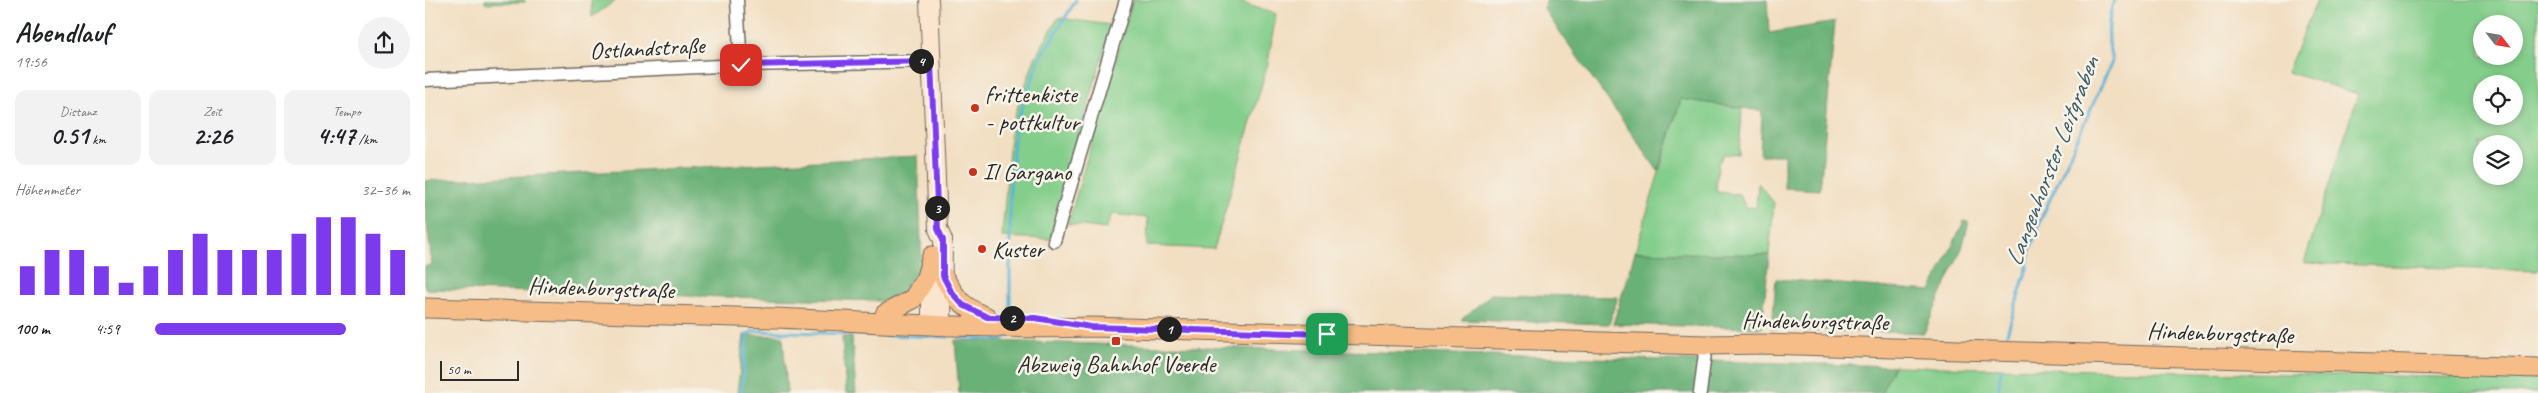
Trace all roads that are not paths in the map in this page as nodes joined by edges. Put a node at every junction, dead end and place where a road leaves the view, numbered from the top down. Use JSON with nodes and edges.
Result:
{"nodes":[{"id":1,"x":737,"y":0,"type":"edge"},
{"id":2,"x":929,"y":0,"type":"edge"},
{"id":3,"x":1126,"y":0,"type":"edge"},
{"id":4,"x":931,"y":61,"type":"junction"},
{"id":5,"x":741,"y":65,"type":"junction"},
{"id":6,"x":425,"y":80,"type":"edge"},
{"id":7,"x":938,"y":229,"type":"junction"},
{"id":8,"x":1054,"y":241,"type":"dead end"},
{"id":9,"x":932,"y":256,"type":"junction"},
{"id":10,"x":943,"y":276,"type":"junction"},
{"id":11,"x":425,"y":308,"type":"edge"},
{"id":12,"x":885,"y":314,"type":"junction"},
{"id":13,"x":987,"y":317,"type":"junction"},
{"id":14,"x":776,"y":318,"type":"junction"},
{"id":15,"x":937,"y":320,"type":"junction"},
{"id":16,"x":1091,"y":327,"type":"junction"},
{"id":17,"x":1706,"y":345,"type":"junction"},
{"id":18,"x":2538,"y":368,"type":"edge"},
{"id":19,"x":1700,"y":393,"type":"edge"}],
"edges":[{"from":1,"to":5,"type":"street"},
{"from":2,"to":4,"type":"street"},
{"from":3,"to":8,"type":"street"},
{"from":4,"to":5,"type":"street","name":"Ostlandstraße"},
{"from":4,"to":7,"type":"street"},
{"from":5,"to":6,"type":"street","name":"Ostlandstraße"},
{"from":7,"to":9,"type":"street"},
{"from":7,"to":10,"type":"street"},
{"from":9,"to":12,"type":"main road"},
{"from":9,"to":15,"type":"street"},
{"from":10,"to":13,"type":"main road"},
{"from":10,"to":15,"type":"street"},
{"from":11,"to":14,"type":"main road","name":"Hindenburgstraße"},
{"from":12,"to":14,"type":"main road","name":"Hindenburgstraße"},
{"from":12,"to":15,"type":"main road","name":"Hindenburgstraße"},
{"from":13,"to":15,"type":"main road","name":"Hindenburgstraße"},
{"from":13,"to":16,"type":"main road","name":"Hindenburgstraße"},
{"from":14,"to":15,"type":"main road","name":"Hindenburgstraße"},
{"from":15,"to":16,"type":"main road","name":"Hindenburgstraße"},
{"from":16,"to":17,"type":"main road","name":"Hindenburgstraße"},
{"from":17,"to":18,"type":"main road","name":"Hindenburgstraße"},
{"from":17,"to":19,"type":"street"}]}
